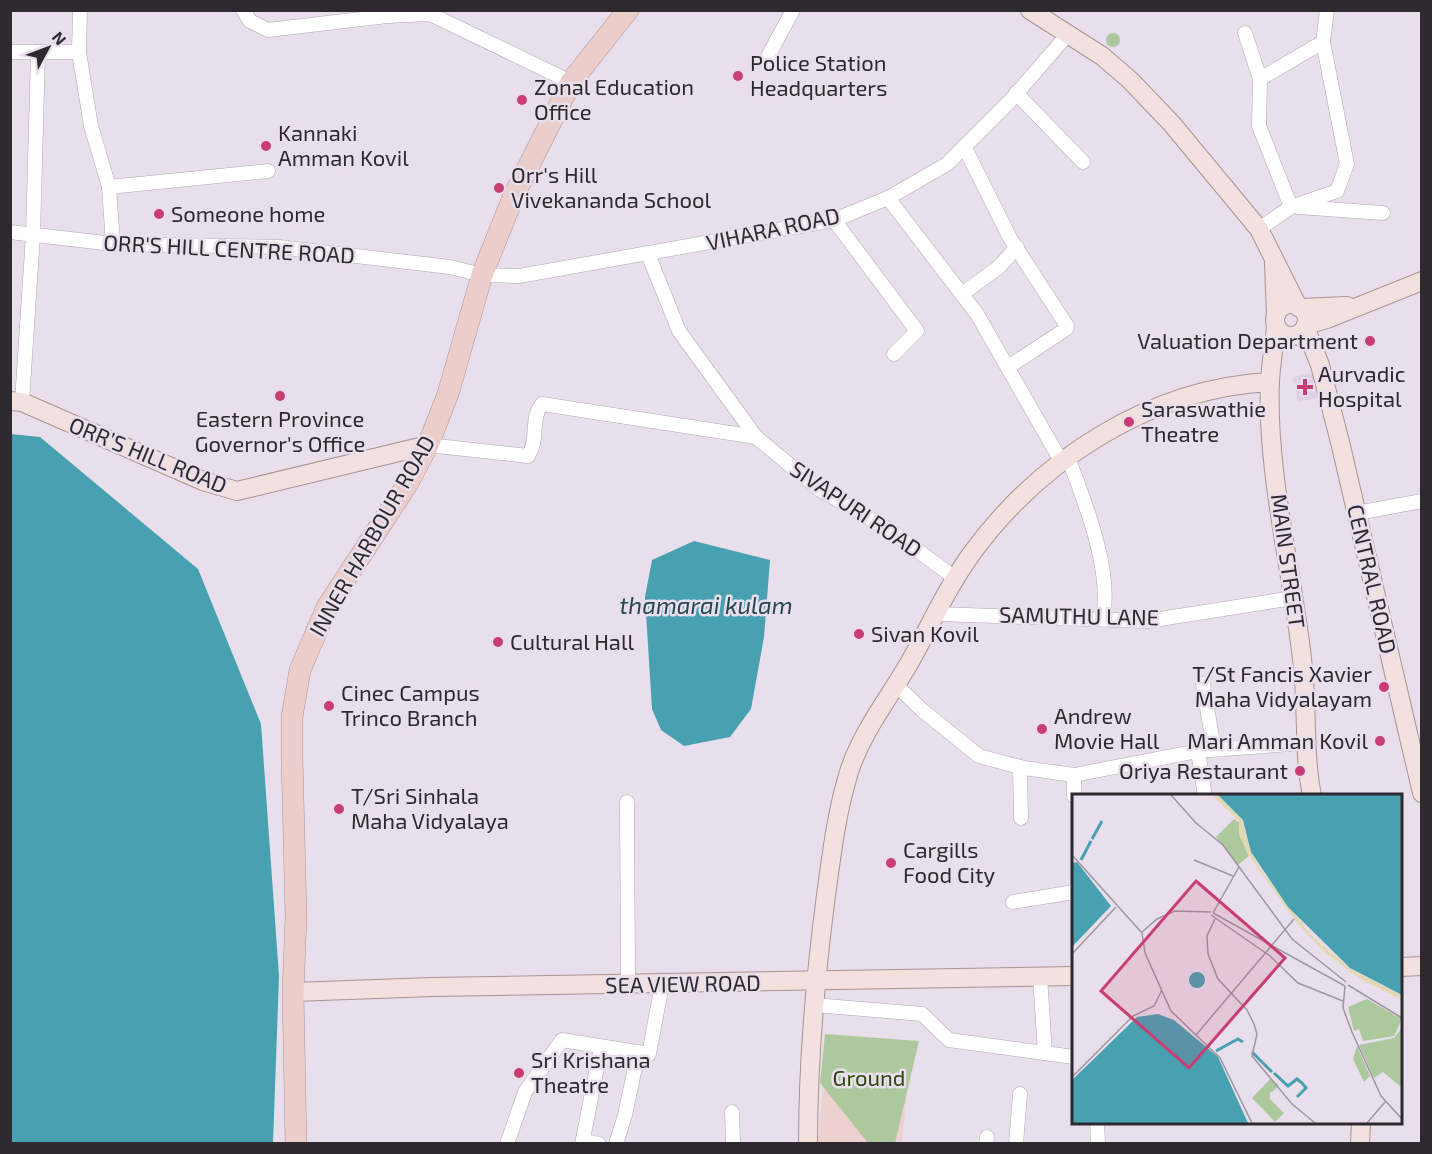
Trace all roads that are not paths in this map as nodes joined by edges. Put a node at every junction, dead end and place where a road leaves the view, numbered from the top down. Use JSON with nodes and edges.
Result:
{"nodes":[{"id":1,"x":80,"y":10,"type":"edge"},
{"id":2,"x":243,"y":10,"type":"edge"},
{"id":3,"x":628,"y":10,"type":"edge"},
{"id":4,"x":793,"y":10,"type":"edge"},
{"id":5,"x":1030,"y":10,"type":"edge"},
{"id":6,"x":1327,"y":10,"type":"edge"},
{"id":7,"x":386,"y":13,"type":"edge"},
{"id":8,"x":1069,"y":33,"type":"junction"},
{"id":9,"x":1245,"y":33,"type":"dead end"},
{"id":10,"x":1323,"y":42,"type":"junction"},
{"id":11,"x":10,"y":52,"type":"edge"},
{"id":12,"x":79,"y":52,"type":"junction"},
{"id":13,"x":38,"y":54,"type":"junction"},
{"id":14,"x":766,"y":60,"type":"dead end"},
{"id":15,"x":1260,"y":79,"type":"junction"},
{"id":16,"x":571,"y":82,"type":"junction"},
{"id":17,"x":1016,"y":93,"type":"junction"},
{"id":18,"x":964,"y":146,"type":"junction"},
{"id":19,"x":1083,"y":162,"type":"dead end"},
{"id":20,"x":268,"y":171,"type":"dead end"},
{"id":21,"x":109,"y":187,"type":"junction"},
{"id":22,"x":888,"y":198,"type":"junction"},
{"id":23,"x":1291,"y":207,"type":"junction"},
{"id":24,"x":1383,"y":213,"type":"dead end"},
{"id":25,"x":834,"y":220,"type":"junction"},
{"id":26,"x":1259,"y":229,"type":"junction"},
{"id":27,"x":10,"y":232,"type":"edge"},
{"id":28,"x":33,"y":235,"type":"junction"},
{"id":29,"x":112,"y":244,"type":"junction"},
{"id":30,"x":1017,"y":247,"type":"junction"},
{"id":31,"x":648,"y":254,"type":"junction"},
{"id":32,"x":1274,"y":258,"type":"junction"},
{"id":33,"x":482,"y":275,"type":"junction"},
{"id":34,"x":1422,"y":281,"type":"edge"},
{"id":35,"x":962,"y":294,"type":"junction"},
{"id":36,"x":1276,"y":321,"type":"junction"},
{"id":37,"x":1300,"y":323,"type":"junction"},
{"id":38,"x":894,"y":354,"type":"dead end"},
{"id":39,"x":1008,"y":367,"type":"junction"},
{"id":40,"x":1270,"y":382,"type":"junction"},
{"id":41,"x":16,"y":402,"type":"edge"},
{"id":42,"x":756,"y":437,"type":"junction"},
{"id":43,"x":428,"y":445,"type":"junction"},
{"id":44,"x":1065,"y":459,"type":"junction"},
{"id":45,"x":1422,"y":501,"type":"edge"},
{"id":46,"x":1356,"y":513,"type":"junction"},
{"id":47,"x":955,"y":578,"type":"junction"},
{"id":48,"x":1293,"y":598,"type":"junction"},
{"id":49,"x":937,"y":614,"type":"junction"},
{"id":50,"x":1103,"y":618,"type":"junction"},
{"id":51,"x":1203,"y":684,"type":"dead end"},
{"id":52,"x":896,"y":685,"type":"junction"},
{"id":53,"x":1304,"y":743,"type":"junction"},
{"id":54,"x":1214,"y":749,"type":"junction"},
{"id":55,"x":1198,"y":751,"type":"junction"},
{"id":56,"x":1020,"y":767,"type":"junction"},
{"id":57,"x":1074,"y":775,"type":"junction"},
{"id":58,"x":1422,"y":793,"type":"edge"},
{"id":59,"x":1074,"y":794,"type":"edge"},
{"id":60,"x":1205,"y":794,"type":"edge"},
{"id":61,"x":1312,"y":794,"type":"edge"},
{"id":62,"x":627,"y":802,"type":"dead end"},
{"id":63,"x":1021,"y":818,"type":"dead end"},
{"id":64,"x":1072,"y":892,"type":"edge"},
{"id":65,"x":1013,"y":902,"type":"dead end"},
{"id":66,"x":1422,"y":966,"type":"edge"},
{"id":67,"x":1402,"y":968,"type":"edge"},
{"id":68,"x":1040,"y":976,"type":"junction"},
{"id":69,"x":1072,"y":976,"type":"edge"},
{"id":70,"x":817,"y":982,"type":"junction"},
{"id":71,"x":628,"y":984,"type":"junction"},
{"id":72,"x":662,"y":984,"type":"junction"},
{"id":73,"x":293,"y":992,"type":"junction"},
{"id":74,"x":814,"y":1005,"type":"junction"},
{"id":75,"x":601,"y":1047,"type":"junction"},
{"id":76,"x":638,"y":1053,"type":"junction"},
{"id":77,"x":1045,"y":1053,"type":"junction"},
{"id":78,"x":1072,"y":1057,"type":"edge"},
{"id":79,"x":1020,"y":1094,"type":"dead end"},
{"id":80,"x":732,"y":1112,"type":"dead end"},
{"id":81,"x":1097,"y":1124,"type":"edge"},
{"id":82,"x":1361,"y":1124,"type":"edge"},
{"id":83,"x":582,"y":1142,"type":"edge"},
{"id":84,"x":296,"y":1143,"type":"edge"},
{"id":85,"x":507,"y":1143,"type":"edge"},
{"id":86,"x":598,"y":1143,"type":"edge"},
{"id":87,"x":616,"y":1143,"type":"edge"},
{"id":88,"x":733,"y":1143,"type":"edge"},
{"id":89,"x":808,"y":1143,"type":"edge"},
{"id":90,"x":1016,"y":1143,"type":"edge"},
{"id":91,"x":1098,"y":1143,"type":"edge"},
{"id":92,"x":1360,"y":1143,"type":"edge"}],
"edges":[{"from":1,"to":12,"type":"street"},
{"from":2,"to":7,"type":"street"},
{"from":3,"to":16,"type":"highway","name":"INNER HARBOUR ROAD"},
{"from":4,"to":14,"type":"street"},
{"from":5,"to":8,"type":"main road","name":"MAIN STREET"},
{"from":6,"to":10,"type":"street"},
{"from":7,"to":16,"type":"street"},
{"from":8,"to":17,"type":"street","name":"VIHARA ROAD"},
{"from":8,"to":26,"type":"main road","name":"MAIN STREET"},
{"from":9,"to":15,"type":"street"},
{"from":10,"to":15,"type":"street"},
{"from":10,"to":23,"type":"street"},
{"from":11,"to":13,"type":"street"},
{"from":12,"to":13,"type":"street"},
{"from":12,"to":21,"type":"street"},
{"from":13,"to":28,"type":"street"},
{"from":15,"to":23,"type":"street"},
{"from":16,"to":33,"type":"highway","name":"INNER HARBOUR ROAD"},
{"from":17,"to":18,"type":"street","name":"VIHARA ROAD"},
{"from":17,"to":19,"type":"street"},
{"from":18,"to":22,"type":"street","name":"VIHARA ROAD"},
{"from":18,"to":30,"type":"street"},
{"from":20,"to":21,"type":"street"},
{"from":21,"to":29,"type":"street"},
{"from":22,"to":25,"type":"street","name":"VIHARA ROAD"},
{"from":22,"to":35,"type":"street"},
{"from":23,"to":24,"type":"street"},
{"from":23,"to":26,"type":"street"},
{"from":25,"to":31,"type":"street","name":"VIHARA ROAD"},
{"from":25,"to":38,"type":"street"},
{"from":26,"to":32,"type":"main road","name":"MAIN STREET"},
{"from":27,"to":28,"type":"street","name":"ORR'S HILL CENTRE ROAD"},
{"from":28,"to":29,"type":"street","name":"ORR'S HILL CENTRE ROAD"},
{"from":28,"to":41,"type":"street"},
{"from":29,"to":33,"type":"street","name":"ORR'S HILL CENTRE ROAD"},
{"from":30,"to":35,"type":"street"},
{"from":30,"to":39,"type":"street"},
{"from":31,"to":33,"type":"street","name":"VIHARA ROAD"},
{"from":31,"to":42,"type":"street","name":"SIVAPURI ROAD"},
{"from":32,"to":36,"type":"main road","name":"MAIN STREET"},
{"from":32,"to":37,"type":"main road","name":"MAIN STREET"},
{"from":33,"to":43,"type":"highway","name":"INNER HARBOUR ROAD"},
{"from":34,"to":37,"type":"main road"},
{"from":35,"to":39,"type":"street"},
{"from":36,"to":37,"type":"main road"},
{"from":36,"to":37,"type":"main road"},
{"from":36,"to":40,"type":"main road","name":"MAIN STREET"},
{"from":37,"to":40,"type":"main road"},
{"from":37,"to":46,"type":"main road","name":"CENTRAL ROAD"},
{"from":39,"to":44,"type":"street"},
{"from":40,"to":44,"type":"main road"},
{"from":40,"to":48,"type":"main road","name":"MAIN STREET"},
{"from":41,"to":43,"type":"main road","name":"ORR’S HILL ROAD"},
{"from":42,"to":43,"type":"street"},
{"from":42,"to":47,"type":"street","name":"SIVAPURI ROAD"},
{"from":43,"to":73,"type":"highway","name":"INNER HARBOUR ROAD"},
{"from":44,"to":47,"type":"main road"},
{"from":44,"to":50,"type":"street"},
{"from":45,"to":46,"type":"street"},
{"from":46,"to":58,"type":"main road","name":"CENTRAL ROAD"},
{"from":47,"to":49,"type":"main road"},
{"from":48,"to":50,"type":"street","name":"SAMUTHU LANE"},
{"from":48,"to":53,"type":"main road","name":"MAIN STREET"},
{"from":49,"to":50,"type":"street","name":"SAMUTHU LANE"},
{"from":49,"to":52,"type":"main road"},
{"from":51,"to":54,"type":"street"},
{"from":52,"to":56,"type":"street"},
{"from":52,"to":70,"type":"main road"},
{"from":53,"to":54,"type":"street"},
{"from":53,"to":61,"type":"main road","name":"MAIN STREET"},
{"from":54,"to":55,"type":"street"},
{"from":55,"to":57,"type":"street"},
{"from":55,"to":60,"type":"street"},
{"from":56,"to":57,"type":"street"},
{"from":56,"to":63,"type":"street"},
{"from":57,"to":59,"type":"street"},
{"from":62,"to":71,"type":"street"},
{"from":64,"to":65,"type":"street"},
{"from":66,"to":67,"type":"main road"},
{"from":68,"to":69,"type":"main road","name":"SEA VIEW ROAD"},
{"from":68,"to":70,"type":"main road","name":"SEA VIEW ROAD"},
{"from":68,"to":77,"type":"street"},
{"from":70,"to":72,"type":"main road","name":"SEA VIEW ROAD"},
{"from":70,"to":74,"type":"main road"},
{"from":71,"to":72,"type":"main road","name":"SEA VIEW ROAD"},
{"from":71,"to":73,"type":"main road","name":"SEA VIEW ROAD"},
{"from":72,"to":76,"type":"street"},
{"from":73,"to":84,"type":"highway","name":"INNER HARBOUR ROAD"},
{"from":74,"to":77,"type":"street"},
{"from":74,"to":89,"type":"main road"},
{"from":75,"to":76,"type":"street"},
{"from":75,"to":83,"type":"street"},
{"from":75,"to":85,"type":"street"},
{"from":76,"to":87,"type":"street"},
{"from":77,"to":78,"type":"street"},
{"from":79,"to":90,"type":"street"},
{"from":80,"to":88,"type":"street"},
{"from":81,"to":91,"type":"street"},
{"from":82,"to":92,"type":"main road"},
{"from":83,"to":86,"type":"street"}]}
